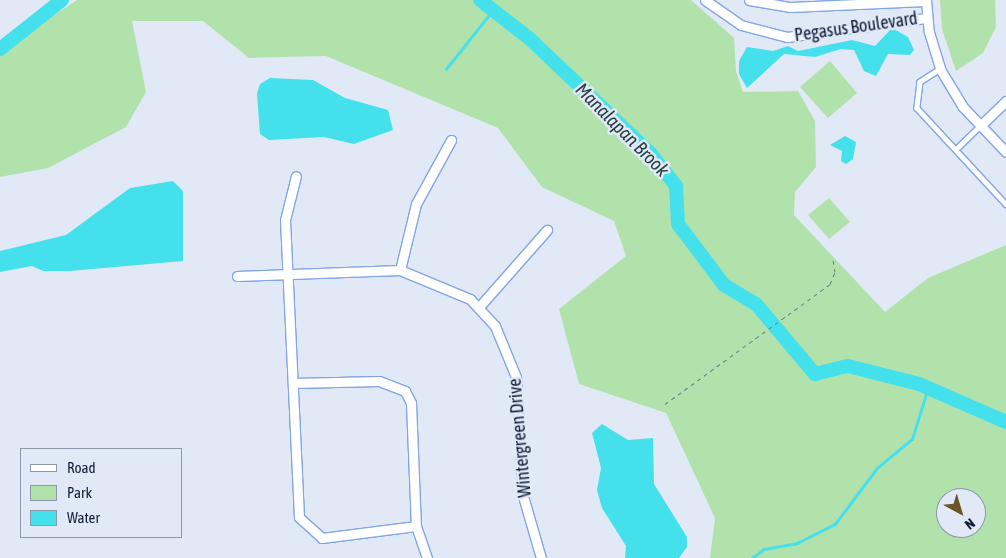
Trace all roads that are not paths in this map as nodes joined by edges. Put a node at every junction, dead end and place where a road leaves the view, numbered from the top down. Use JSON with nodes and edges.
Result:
{"nodes":[{"id":1,"x":749,"y":0,"type":"edge"},
{"id":2,"x":926,"y":0,"type":"edge"},
{"id":3,"x":709,"y":2,"type":"edge"},
{"id":4,"x":926,"y":18,"type":"junction"},
{"id":5,"x":940,"y":69,"type":"junction"},
{"id":6,"x":1006,"y":101,"type":"edge"},
{"id":7,"x":981,"y":125,"type":"junction"},
{"id":8,"x":451,"y":140,"type":"dead end"},
{"id":9,"x":958,"y":147,"type":"junction"},
{"id":10,"x":1006,"y":152,"type":"edge"},
{"id":11,"x":296,"y":176,"type":"dead end"},
{"id":12,"x":1006,"y":204,"type":"edge"},
{"id":13,"x":547,"y":230,"type":"dead end"},
{"id":14,"x":400,"y":270,"type":"junction"},
{"id":15,"x":287,"y":274,"type":"junction"},
{"id":16,"x":237,"y":276,"type":"dead end"},
{"id":17,"x":479,"y":307,"type":"junction"},
{"id":18,"x":294,"y":383,"type":"junction"},
{"id":19,"x":416,"y":526,"type":"junction"},
{"id":20,"x":427,"y":558,"type":"edge"},
{"id":21,"x":541,"y":558,"type":"edge"}],
"edges":[{"from":1,"to":2,"type":"street","name":"Pegasus Boulevard"},
{"from":2,"to":4,"type":"street"},
{"from":3,"to":4,"type":"street","name":"Pegasus Boulevard"},
{"from":4,"to":5,"type":"street"},
{"from":5,"to":7,"type":"street"},
{"from":5,"to":9,"type":"lane"},
{"from":6,"to":7,"type":"street"},
{"from":7,"to":9,"type":"lane"},
{"from":7,"to":10,"type":"street"},
{"from":8,"to":14,"type":"street"},
{"from":9,"to":12,"type":"lane"},
{"from":11,"to":15,"type":"street"},
{"from":13,"to":17,"type":"street"},
{"from":14,"to":15,"type":"street","name":"Wintergreen Drive"},
{"from":14,"to":17,"type":"street","name":"Wintergreen Drive"},
{"from":15,"to":16,"type":"street","name":"Wintergreen Drive"},
{"from":15,"to":18,"type":"street"},
{"from":17,"to":21,"type":"street","name":"Wintergreen Drive"},
{"from":18,"to":19,"type":"street"},
{"from":18,"to":19,"type":"street"},
{"from":19,"to":20,"type":"street"}]}
